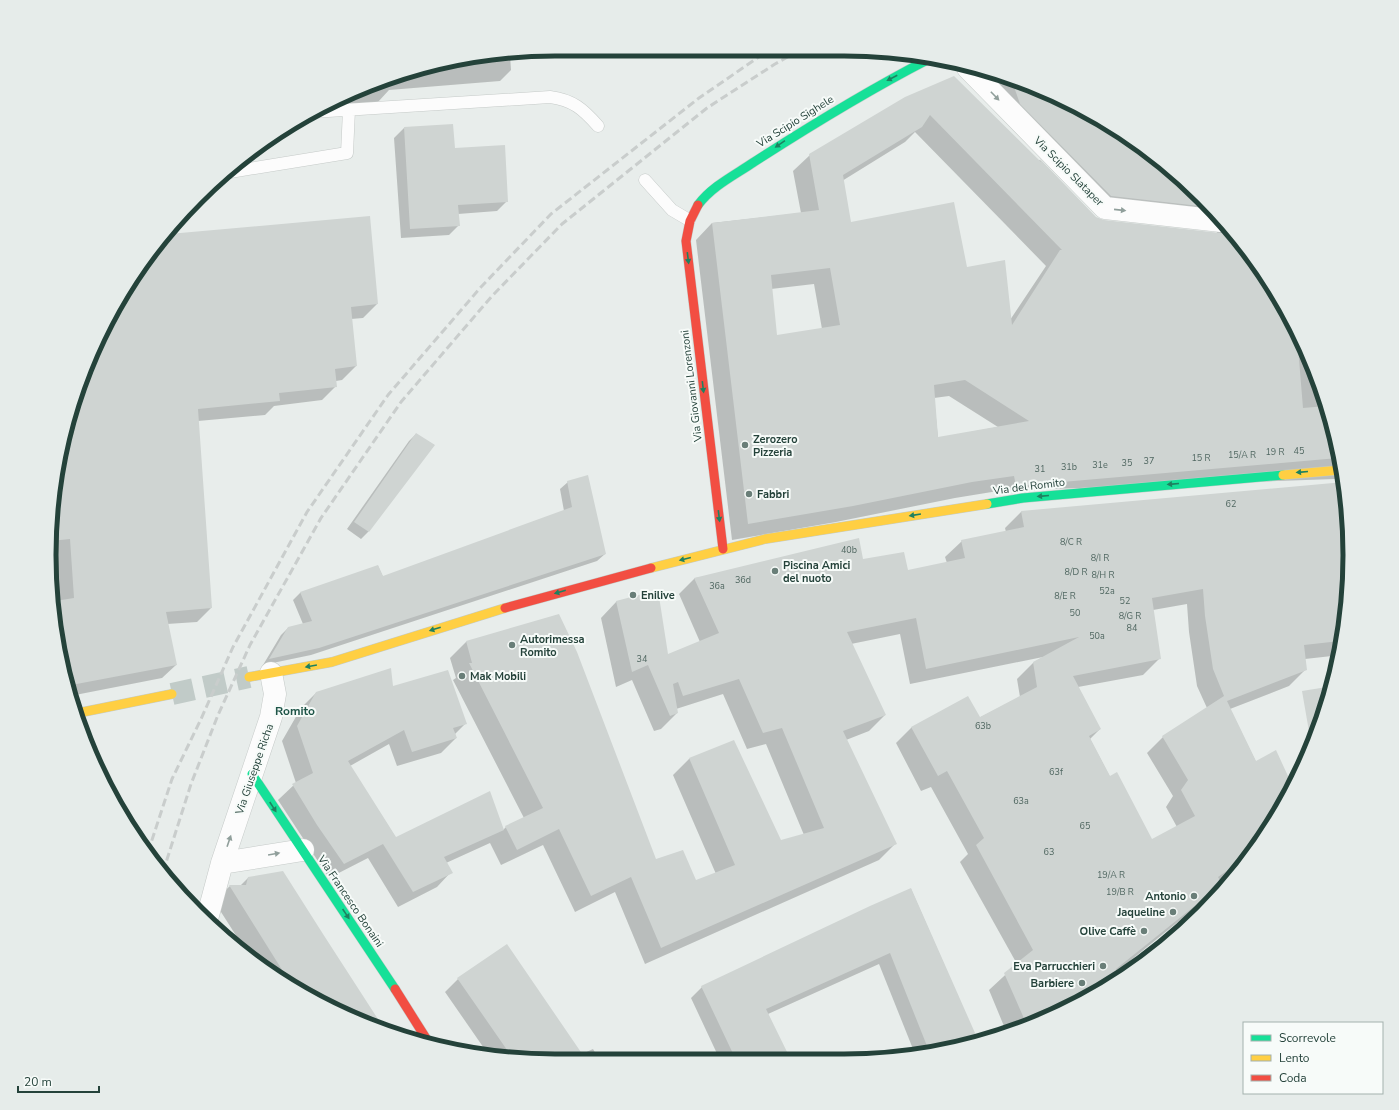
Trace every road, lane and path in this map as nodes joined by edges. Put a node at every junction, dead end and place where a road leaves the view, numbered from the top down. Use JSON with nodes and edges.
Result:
{"nodes":[{"id":1,"x":922,"y":62,"type":"edge"},
{"id":2,"x":973,"y":73,"type":"edge"},
{"id":3,"x":349,"y":110,"type":"junction"},
{"id":4,"x":326,"y":111,"type":"edge"},
{"id":5,"x":598,"y":126,"type":"dead end"},
{"id":6,"x":237,"y":171,"type":"edge"},
{"id":7,"x":645,"y":180,"type":"dead end"},
{"id":8,"x":689,"y":220,"type":"junction"},
{"id":9,"x":1214,"y":220,"type":"edge"},
{"id":10,"x":1335,"y":470,"type":"edge"},
{"id":11,"x":723,"y":549,"type":"junction"},
{"id":12,"x":271,"y":673,"type":"junction"},
{"id":13,"x":249,"y":677,"type":"tunnel mouth"},
{"id":14,"x":172,"y":694,"type":"tunnel mouth"},
{"id":15,"x":81,"y":712,"type":"edge"},
{"id":16,"x":252,"y":774,"type":"junction"},
{"id":17,"x":303,"y":850,"type":"junction"},
{"id":18,"x":222,"y":863,"type":"junction"},
{"id":19,"x":208,"y":914,"type":"edge"},
{"id":20,"x":424,"y":1036,"type":"edge"}],
"edges":[{"from":1,"to":8,"type":"street","name":"Via Scipio Sighele","one_way":true},
{"from":2,"to":9,"type":"street","name":"Via Scipio Slataper","one_way":true},
{"from":3,"to":4,"type":"lane"},
{"from":3,"to":5,"type":"lane"},
{"from":3,"to":6,"type":"lane"},
{"from":7,"to":8,"type":"lane"},
{"from":8,"to":11,"type":"street","name":"Via Giovanni Lorenzoni","one_way":true},
{"from":10,"to":11,"type":"street","name":"Via del Romito","one_way":true},
{"from":11,"to":12,"type":"street","name":"Via del Romito","one_way":true},
{"from":12,"to":13,"type":"street","name":"Via del Romito"},
{"from":12,"to":16,"type":"street","name":"Via Giuseppe Richa"},
{"from":14,"to":15,"type":"street"},
{"from":16,"to":17,"type":"street","name":"Via Francesco Bonaini","one_way":true},
{"from":18,"to":16,"type":"street","name":"Via Giuseppe Richa","one_way":true},
{"from":18,"to":17,"type":"street","one_way":true},
{"from":17,"to":20,"type":"street","name":"Via Francesco Bonaini","one_way":true},
{"from":18,"to":19,"type":"street","name":"Via Giuseppe Richa"}]}
